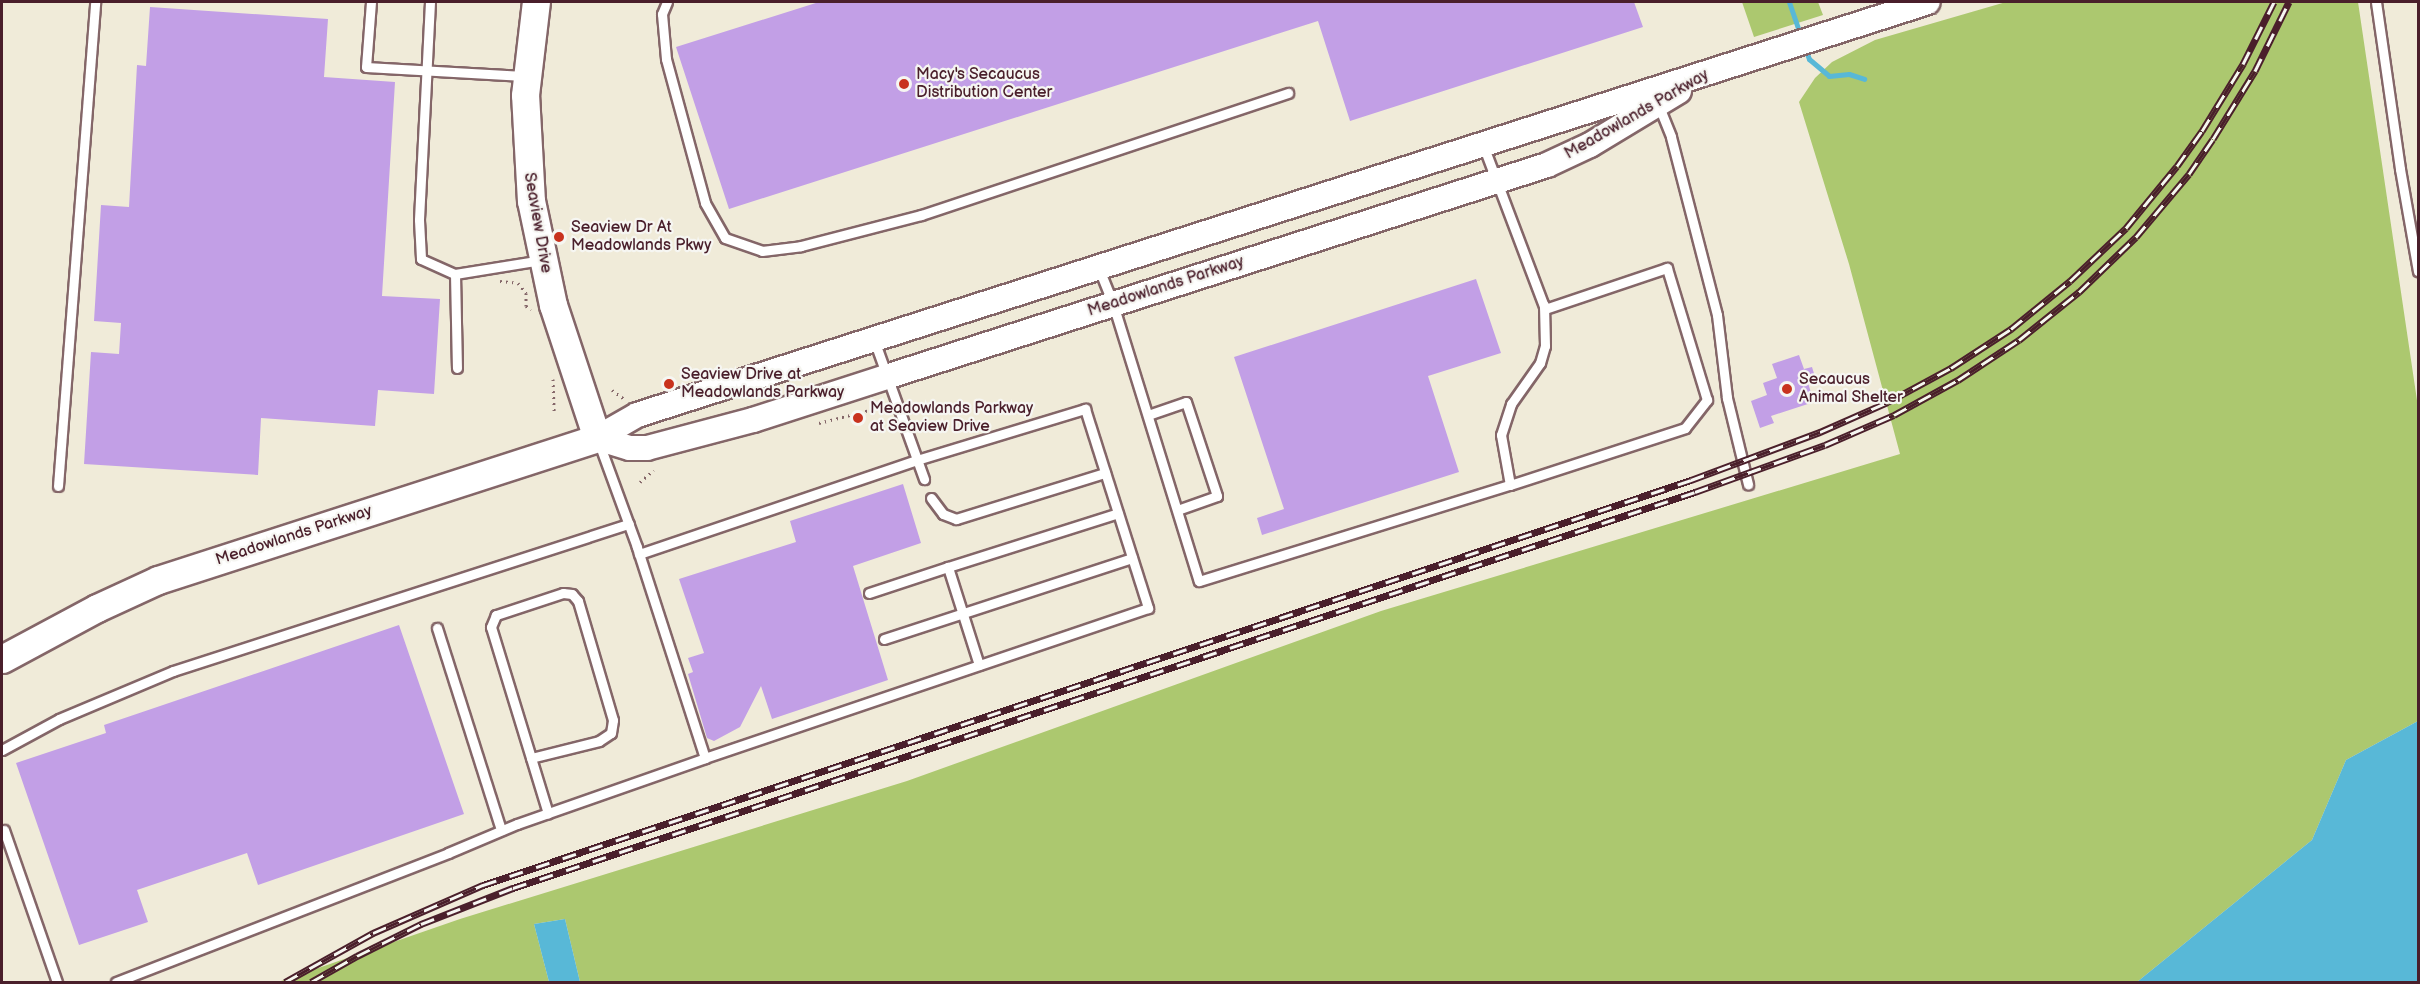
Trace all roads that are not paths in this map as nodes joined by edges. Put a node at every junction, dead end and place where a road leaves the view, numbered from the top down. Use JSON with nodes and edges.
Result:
{"nodes":[{"id":1,"x":95,"y":2,"type":"edge"},
{"id":2,"x":371,"y":2,"type":"edge"},
{"id":3,"x":430,"y":2,"type":"edge"},
{"id":4,"x":536,"y":2,"type":"edge"},
{"id":5,"x":667,"y":2,"type":"edge"},
{"id":6,"x":1928,"y":2,"type":"edge"},
{"id":7,"x":2376,"y":2,"type":"edge"},
{"id":8,"x":1716,"y":69,"type":"junction"},
{"id":9,"x":427,"y":72,"type":"junction"},
{"id":10,"x":526,"y":77,"type":"junction"},
{"id":11,"x":1288,"y":93,"type":"dead end"},
{"id":12,"x":1658,"y":104,"type":"junction"},
{"id":13,"x":1483,"y":145,"type":"junction"},
{"id":14,"x":1498,"y":180,"type":"junction"},
{"id":15,"x":542,"y":260,"type":"junction"},
{"id":16,"x":1098,"y":268,"type":"junction"},
{"id":17,"x":2418,"y":272,"type":"edge"},
{"id":18,"x":455,"y":274,"type":"junction"},
{"id":19,"x":1113,"y":304,"type":"junction"},
{"id":20,"x":1544,"y":305,"type":"junction"},
{"id":21,"x":874,"y":340,"type":"junction"},
{"id":22,"x":457,"y":368,"type":"dead end"},
{"id":23,"x":886,"y":377,"type":"junction"},
{"id":24,"x":1148,"y":415,"type":"junction"},
{"id":25,"x":597,"y":438,"type":"junction"},
{"id":26,"x":918,"y":460,"type":"junction"},
{"id":27,"x":1105,"y":473,"type":"junction"},
{"id":28,"x":924,"y":479,"type":"dead end"},
{"id":29,"x":1748,"y":484,"type":"dead end"},
{"id":30,"x":58,"y":486,"type":"dead end"},
{"id":31,"x":1510,"y":486,"type":"junction"},
{"id":32,"x":931,"y":498,"type":"dead end"},
{"id":33,"x":1177,"y":510,"type":"junction"},
{"id":34,"x":1118,"y":513,"type":"junction"},
{"id":35,"x":629,"y":524,"type":"junction"},
{"id":36,"x":639,"y":554,"type":"junction"},
{"id":37,"x":1132,"y":558,"type":"junction"},
{"id":38,"x":948,"y":567,"type":"junction"},
{"id":39,"x":869,"y":593,"type":"dead end"},
{"id":40,"x":964,"y":613,"type":"junction"},
{"id":41,"x":437,"y":628,"type":"dead end"},
{"id":42,"x":884,"y":639,"type":"dead end"},
{"id":43,"x":2,"y":659,"type":"edge"},
{"id":44,"x":979,"y":665,"type":"junction"},
{"id":45,"x":2,"y":750,"type":"edge"},
{"id":46,"x":531,"y":758,"type":"junction"},
{"id":47,"x":705,"y":758,"type":"junction"},
{"id":48,"x":548,"y":813,"type":"junction"},
{"id":49,"x":2,"y":831,"type":"edge"},
{"id":50,"x":501,"y":831,"type":"junction"},
{"id":51,"x":57,"y":982,"type":"edge"},
{"id":52,"x":116,"y":982,"type":"edge"}],
"edges":[{"from":1,"to":30,"type":"lane"},
{"from":2,"to":9,"type":"lane"},
{"from":3,"to":9,"type":"lane"},
{"from":4,"to":10,"type":"main road","name":"Seaview Drive"},
{"from":5,"to":11,"type":"lane"},
{"from":6,"to":8,"type":"street","name":"Meadowlands Parkway"},
{"from":7,"to":17,"type":"lane"},
{"from":8,"to":12,"type":"street","name":"Meadowlands Parkway"},
{"from":8,"to":13,"type":"street","name":"Meadowlands Parkway"},
{"from":9,"to":10,"type":"lane"},
{"from":9,"to":18,"type":"lane"},
{"from":10,"to":15,"type":"main road","name":"Seaview Drive"},
{"from":12,"to":14,"type":"street","name":"Meadowlands Parkway"},
{"from":12,"to":29,"type":"lane"},
{"from":13,"to":14,"type":"lane"},
{"from":13,"to":16,"type":"street","name":"Meadowlands Parkway"},
{"from":14,"to":19,"type":"street","name":"Meadowlands Parkway"},
{"from":14,"to":20,"type":"lane"},
{"from":15,"to":18,"type":"lane"},
{"from":15,"to":25,"type":"main road","name":"Seaview Drive"},
{"from":16,"to":19,"type":"lane"},
{"from":16,"to":21,"type":"street","name":"Meadowlands Parkway"},
{"from":18,"to":22,"type":"lane"},
{"from":19,"to":23,"type":"street","name":"Meadowlands Parkway"},
{"from":19,"to":24,"type":"lane"},
{"from":20,"to":31,"type":"lane"},
{"from":20,"to":31,"type":"lane"},
{"from":21,"to":23,"type":"lane"},
{"from":21,"to":25,"type":"street","name":"Meadowlands Parkway"},
{"from":23,"to":25,"type":"street","name":"Meadowlands Parkway"},
{"from":23,"to":26,"type":"lane"},
{"from":24,"to":33,"type":"lane"},
{"from":24,"to":33,"type":"lane"},
{"from":25,"to":35,"type":"lane"},
{"from":25,"to":43,"type":"main road","name":"Meadowlands Parkway"},
{"from":26,"to":27,"type":"lane"},
{"from":26,"to":28,"type":"lane"},
{"from":26,"to":36,"type":"lane"},
{"from":27,"to":32,"type":"lane"},
{"from":27,"to":34,"type":"lane"},
{"from":31,"to":33,"type":"lane"},
{"from":34,"to":37,"type":"lane"},
{"from":34,"to":38,"type":"lane"},
{"from":35,"to":36,"type":"lane"},
{"from":35,"to":45,"type":"lane"},
{"from":36,"to":47,"type":"lane"},
{"from":37,"to":40,"type":"lane"},
{"from":37,"to":44,"type":"lane"},
{"from":38,"to":39,"type":"lane"},
{"from":38,"to":40,"type":"lane"},
{"from":40,"to":42,"type":"lane"},
{"from":40,"to":44,"type":"lane"},
{"from":41,"to":50,"type":"lane"},
{"from":44,"to":47,"type":"lane"},
{"from":46,"to":46,"type":"lane"},
{"from":46,"to":48,"type":"lane"},
{"from":47,"to":48,"type":"lane"},
{"from":48,"to":50,"type":"lane"},
{"from":49,"to":51,"type":"lane"},
{"from":50,"to":52,"type":"lane"}]}
